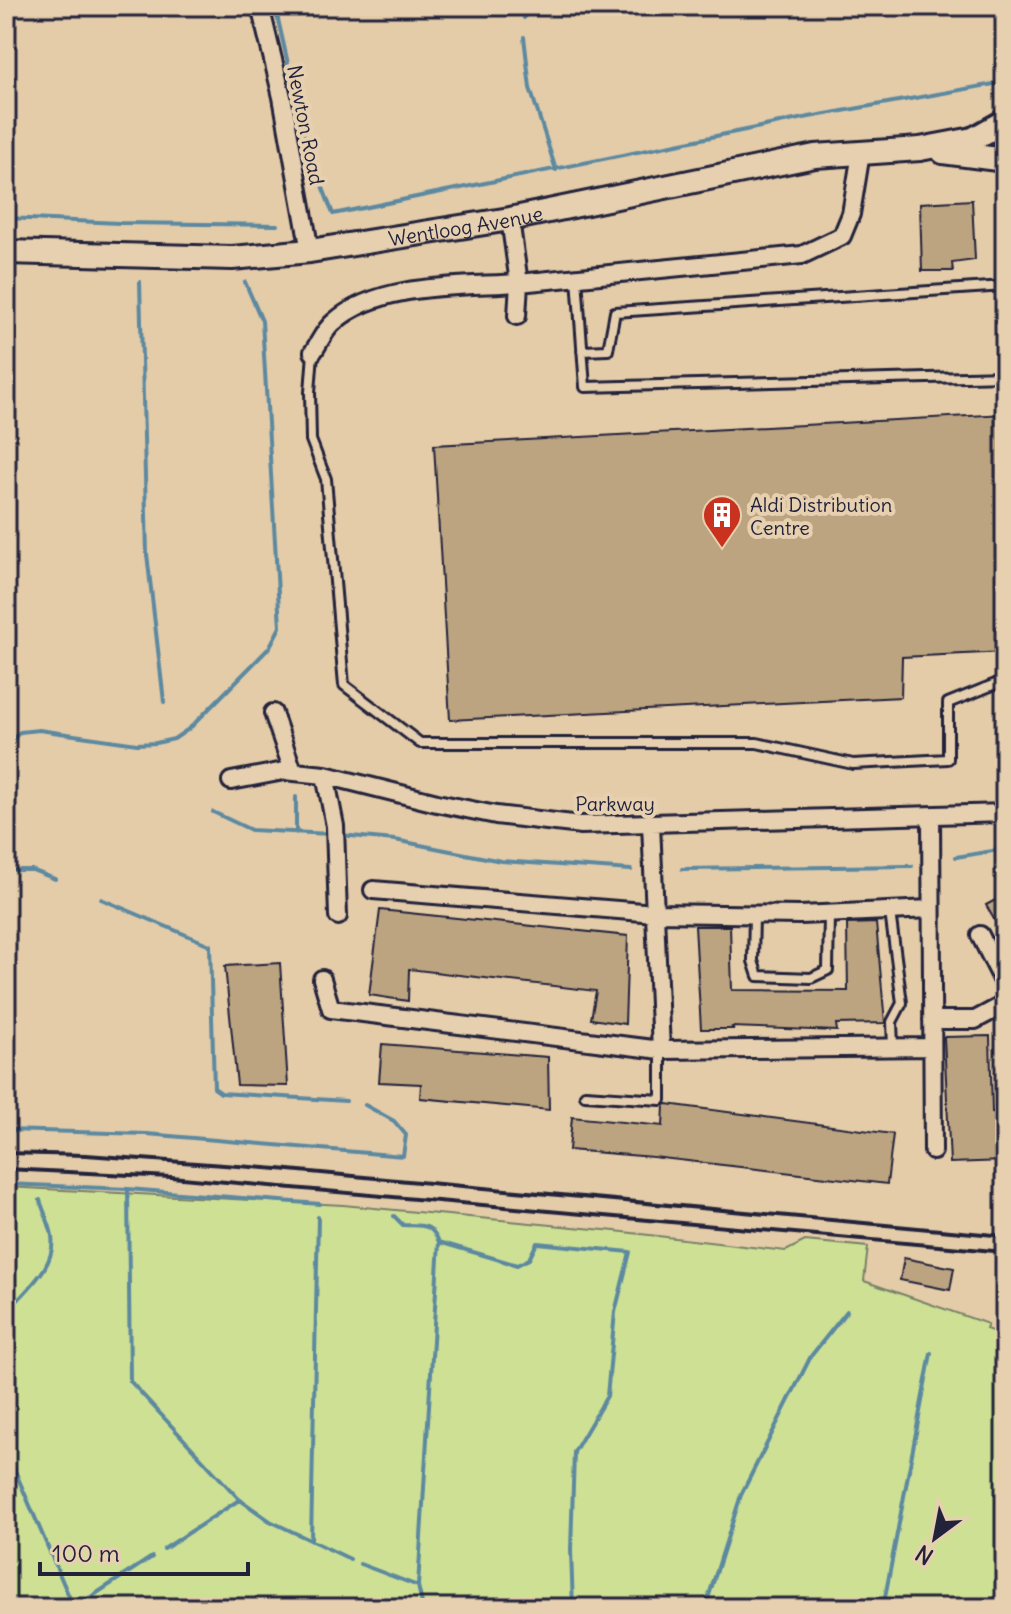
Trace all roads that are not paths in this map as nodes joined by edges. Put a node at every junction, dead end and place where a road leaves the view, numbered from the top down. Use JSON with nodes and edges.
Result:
{"nodes":[{"id":1,"x":260,"y":6,"type":"edge"},
{"id":2,"x":1005,"y":121,"type":"edge"},
{"id":3,"x":920,"y":149,"type":"junction"},
{"id":4,"x":861,"y":153,"type":"junction"},
{"id":5,"x":1005,"y":160,"type":"edge"},
{"id":6,"x":510,"y":219,"type":"junction"},
{"id":7,"x":310,"y":251,"type":"junction"},
{"id":8,"x":6,"y":252,"type":"edge"},
{"id":9,"x":577,"y":277,"type":"junction"},
{"id":10,"x":519,"y":283,"type":"junction"},
{"id":11,"x":1005,"y":286,"type":"edge"},
{"id":12,"x":517,"y":316,"type":"dead end"},
{"id":13,"x":582,"y":351,"type":"junction"},
{"id":14,"x":313,"y":352,"type":"joint"},
{"id":15,"x":1005,"y":376,"type":"edge"},
{"id":16,"x":1005,"y":683,"type":"edge"},
{"id":17,"x":273,"y":713,"type":"dead end"},
{"id":18,"x":293,"y":771,"type":"junction"},
{"id":19,"x":325,"y":775,"type":"junction"},
{"id":20,"x":231,"y":781,"type":"dead end"},
{"id":21,"x":1005,"y":813,"type":"edge"},
{"id":22,"x":931,"y":816,"type":"junction"},
{"id":23,"x":651,"y":824,"type":"junction"},
{"id":24,"x":373,"y":890,"type":"dead end"},
{"id":25,"x":931,"y":909,"type":"junction"},
{"id":26,"x":890,"y":911,"type":"junction"},
{"id":27,"x":655,"y":913,"type":"junction"},
{"id":28,"x":829,"y":914,"type":"junction"},
{"id":29,"x":754,"y":915,"type":"junction"},
{"id":30,"x":338,"y":916,"type":"dead end"},
{"id":31,"x":980,"y":935,"type":"dead end"},
{"id":32,"x":322,"y":979,"type":"dead end"},
{"id":33,"x":1005,"y":985,"type":"edge"},
{"id":34,"x":1005,"y":1004,"type":"edge"},
{"id":35,"x":932,"y":1020,"type":"junction"},
{"id":36,"x":893,"y":1047,"type":"junction"},
{"id":37,"x":932,"y":1047,"type":"junction"},
{"id":38,"x":661,"y":1050,"type":"junction"},
{"id":39,"x":585,"y":1095,"type":"dead end"},
{"id":40,"x":933,"y":1151,"type":"dead end"}],
"edges":[{"from":1,"to":7,"type":"street","name":"Newton Road"},
{"from":2,"to":3,"type":"main road","name":"Wentloog Avenue"},
{"from":3,"to":4,"type":"main road","name":"Wentloog Avenue"},
{"from":3,"to":5,"type":"main road","name":"Wentloog Avenue"},
{"from":4,"to":6,"type":"main road","name":"Wentloog Avenue"},
{"from":4,"to":9,"type":"street"},
{"from":6,"to":7,"type":"main road","name":"Wentloog Avenue"},
{"from":6,"to":10,"type":"street"},
{"from":7,"to":8,"type":"main road","name":"Wentloog Avenue"},
{"from":9,"to":10,"type":"street"},
{"from":9,"to":13,"type":"lane"},
{"from":10,"to":12,"type":"street"},
{"from":10,"to":14,"type":"street"},
{"from":11,"to":13,"type":"lane"},
{"from":13,"to":15,"type":"lane"},
{"from":14,"to":16,"type":"lane"},
{"from":17,"to":18,"type":"street"},
{"from":18,"to":19,"type":"street","name":"Parkway"},
{"from":18,"to":20,"type":"street","name":"Parkway"},
{"from":19,"to":23,"type":"street","name":"Parkway"},
{"from":19,"to":30,"type":"street"},
{"from":21,"to":22,"type":"street","name":"Parkway"},
{"from":22,"to":23,"type":"street","name":"Parkway"},
{"from":22,"to":25,"type":"street"},
{"from":23,"to":27,"type":"street"},
{"from":24,"to":27,"type":"street"},
{"from":25,"to":26,"type":"street"},
{"from":25,"to":35,"type":"street"},
{"from":26,"to":28,"type":"street"},
{"from":26,"to":36,"type":"lane"},
{"from":27,"to":29,"type":"street"},
{"from":27,"to":38,"type":"street"},
{"from":28,"to":29,"type":"street"},
{"from":28,"to":29,"type":"lane"},
{"from":31,"to":33,"type":"street"},
{"from":32,"to":38,"type":"street"},
{"from":34,"to":35,"type":"street"},
{"from":35,"to":37,"type":"street"},
{"from":36,"to":37,"type":"street"},
{"from":36,"to":38,"type":"street"},
{"from":37,"to":40,"type":"street"},
{"from":38,"to":39,"type":"lane"}]}
